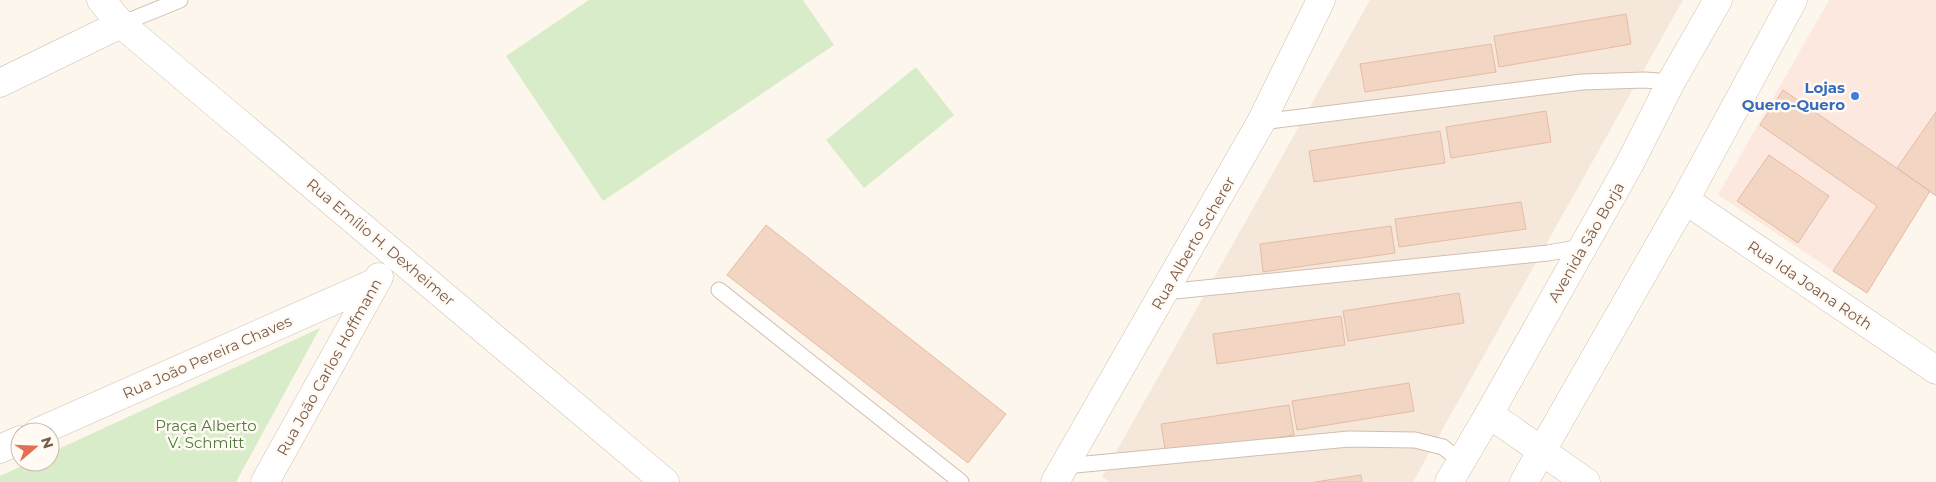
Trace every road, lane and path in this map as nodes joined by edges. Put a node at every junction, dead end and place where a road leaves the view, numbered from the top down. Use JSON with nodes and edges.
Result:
{"nodes":[{"id":1,"x":101,"y":0,"type":"edge"},
{"id":2,"x":180,"y":0,"type":"edge"},
{"id":3,"x":1321,"y":0,"type":"edge"},
{"id":4,"x":1718,"y":0,"type":"edge"},
{"id":5,"x":1793,"y":0,"type":"edge"},
{"id":6,"x":121,"y":24,"type":"junction"},
{"id":7,"x":1672,"y":82,"type":"junction"},
{"id":8,"x":0,"y":84,"type":"edge"},
{"id":9,"x":1261,"y":122,"type":"junction"},
{"id":10,"x":1684,"y":200,"type":"junction"},
{"id":11,"x":1582,"y":247,"type":"junction"},
{"id":12,"x":395,"y":253,"type":"junction"},
{"id":13,"x":376,"y":282,"type":"junction"},
{"id":14,"x":719,"y":290,"type":"dead end"},
{"id":15,"x":1165,"y":292,"type":"junction"},
{"id":16,"x":1936,"y":370,"type":"edge"},
{"id":17,"x":1489,"y":414,"type":"junction"},
{"id":18,"x":60,"y":422,"type":"edge"},
{"id":19,"x":1541,"y":451,"type":"junction"},
{"id":20,"x":1454,"y":472,"type":"edge"},
{"id":21,"x":1060,"y":474,"type":"edge"},
{"id":22,"x":659,"y":480,"type":"edge"},
{"id":23,"x":265,"y":482,"type":"edge"},
{"id":24,"x":961,"y":482,"type":"edge"},
{"id":25,"x":1524,"y":482,"type":"edge"},
{"id":26,"x":1586,"y":482,"type":"edge"}],
"edges":[{"from":1,"to":6,"type":"street","name":"Rua Emílio H. Dexheimer"},
{"from":2,"to":6,"type":"lane"},
{"from":3,"to":9,"type":"street","name":"Rua Alberto Scherer"},
{"from":4,"to":7,"type":"street","name":"Avenida São Borja"},
{"from":5,"to":10,"type":"street"},
{"from":6,"to":8,"type":"street"},
{"from":6,"to":12,"type":"street","name":"Rua Emílio H. Dexheimer"},
{"from":7,"to":9,"type":"lane"},
{"from":7,"to":11,"type":"street","name":"Avenida São Borja"},
{"from":9,"to":15,"type":"street","name":"Rua Alberto Scherer"},
{"from":10,"to":16,"type":"street","name":"Rua Ida Joana Roth"},
{"from":10,"to":19,"type":"street"},
{"from":11,"to":15,"type":"lane"},
{"from":11,"to":17,"type":"street","name":"Avenida São Borja"},
{"from":12,"to":13,"type":"street","name":"Rua João Carlos Hoffmann"},
{"from":12,"to":22,"type":"street","name":"Rua Emílio H. Dexheimer"},
{"from":13,"to":18,"type":"street","name":"Rua João Pereira Chaves"},
{"from":13,"to":23,"type":"street","name":"Rua João Carlos Hoffmann"},
{"from":14,"to":24,"type":"lane"},
{"from":15,"to":21,"type":"street","name":"Rua Alberto Scherer"},
{"from":17,"to":19,"type":"street"},
{"from":17,"to":20,"type":"street","name":"Avenida São Borja"},
{"from":19,"to":25,"type":"street"},
{"from":19,"to":26,"type":"street"},
{"from":20,"to":21,"type":"lane"}]}
